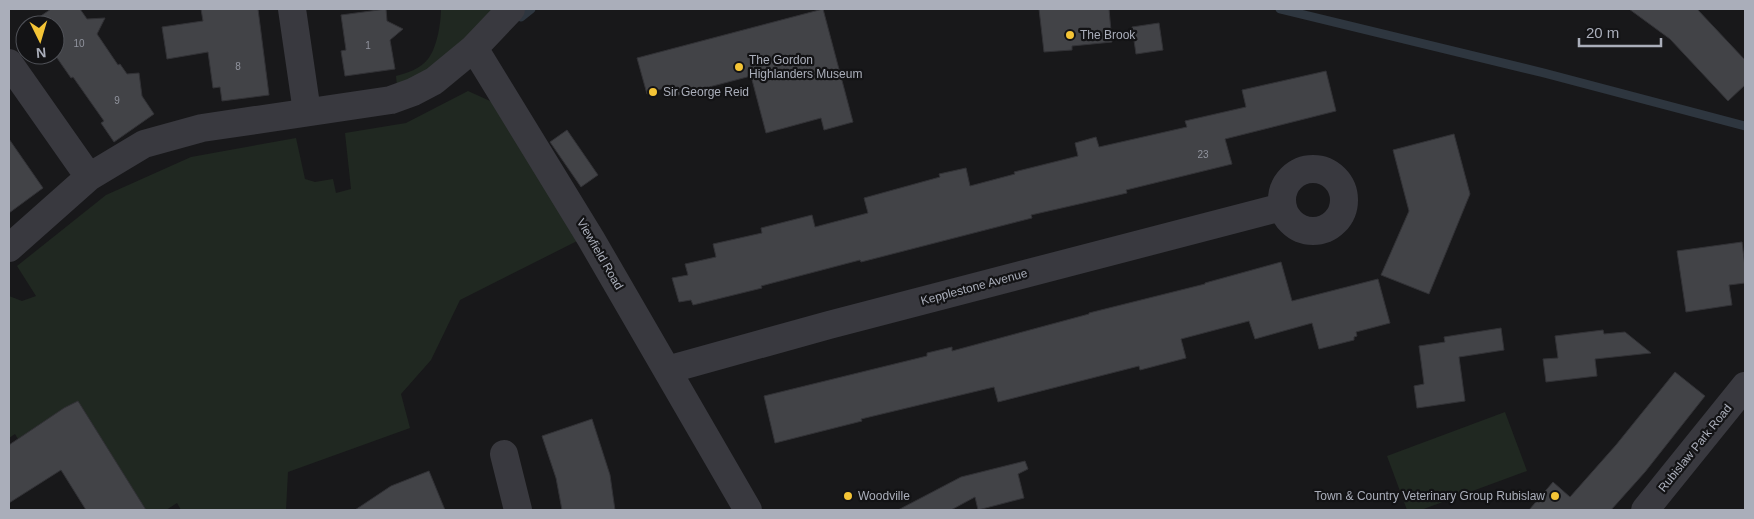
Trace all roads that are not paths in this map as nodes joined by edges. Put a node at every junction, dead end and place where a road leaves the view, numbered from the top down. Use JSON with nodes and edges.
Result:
{"nodes":[{"id":1,"x":292,"y":9,"type":"edge"},
{"id":2,"x":511,"y":9,"type":"edge"},
{"id":3,"x":474,"y":48,"type":"junction"},
{"id":4,"x":9,"y":63,"type":"edge"},
{"id":5,"x":307,"y":112,"type":"junction"},
{"id":6,"x":89,"y":177,"type":"junction"},
{"id":7,"x":1282,"y":206,"type":"dead end"},
{"id":8,"x":9,"y":248,"type":"edge"},
{"id":9,"x":667,"y":370,"type":"junction"},
{"id":10,"x":1745,"y":386,"type":"edge"},
{"id":11,"x":504,"y":454,"type":"dead end"},
{"id":12,"x":518,"y":510,"type":"edge"},
{"id":13,"x":748,"y":510,"type":"edge"},
{"id":14,"x":1645,"y":510,"type":"edge"}],
"edges":[{"from":1,"to":5,"type":"street"},
{"from":2,"to":3,"type":"street"},
{"from":3,"to":5,"type":"street"},
{"from":3,"to":9,"type":"street","name":"Viewfield Road"},
{"from":4,"to":6,"type":"street"},
{"from":5,"to":6,"type":"street"},
{"from":6,"to":8,"type":"street"},
{"from":7,"to":9,"type":"street","name":"Kepplestone Avenue"},
{"from":9,"to":13,"type":"street","name":"Viewfield Road"},
{"from":10,"to":14,"type":"street","name":"Rubislaw Park Road"},
{"from":11,"to":12,"type":"street"}]}
